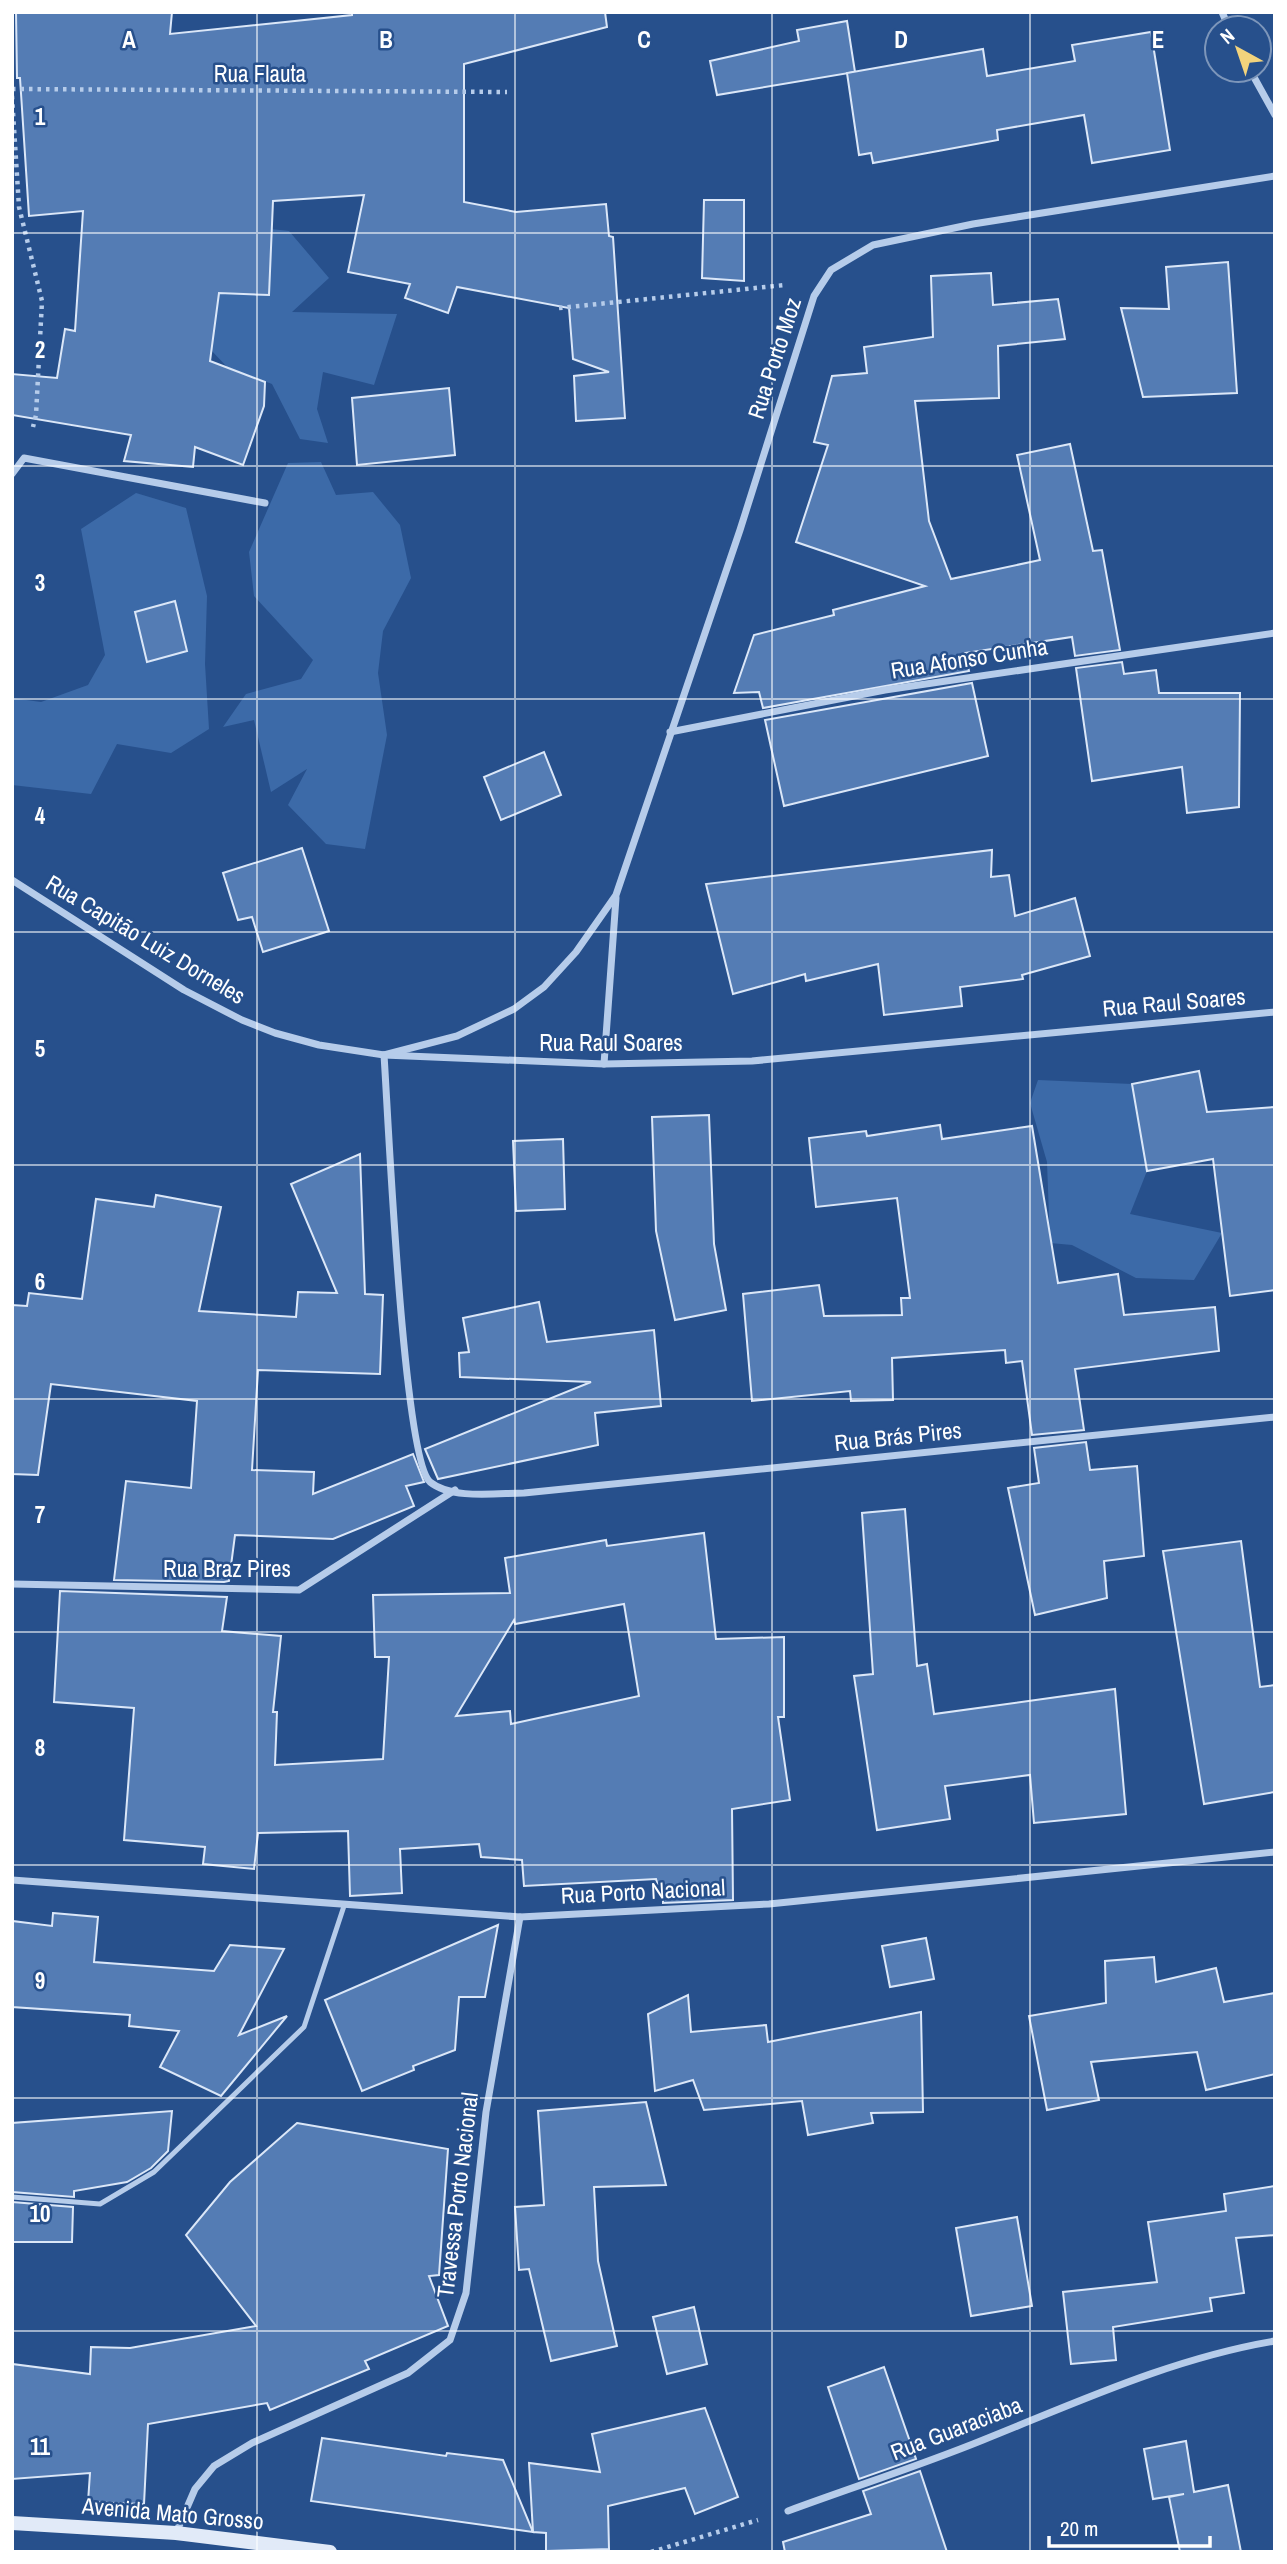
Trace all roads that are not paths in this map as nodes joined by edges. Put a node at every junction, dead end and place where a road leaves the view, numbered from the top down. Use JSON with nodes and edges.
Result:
{"nodes":[{"id":1,"x":1258,"y":84,"type":"edge"},
{"id":2,"x":1275,"y":115,"type":"edge"},
{"id":3,"x":1275,"y":176,"type":"edge"},
{"id":4,"x":12,"y":474,"type":"edge"},
{"id":5,"x":265,"y":503,"type":"dead end"},
{"id":6,"x":1275,"y":633,"type":"edge"},
{"id":7,"x":670,"y":732,"type":"junction"},
{"id":8,"x":12,"y":880,"type":"edge"},
{"id":9,"x":616,"y":895,"type":"junction"},
{"id":10,"x":1275,"y":1012,"type":"edge"},
{"id":11,"x":384,"y":1055,"type":"junction"},
{"id":12,"x":604,"y":1065,"type":"junction"},
{"id":13,"x":1275,"y":1417,"type":"edge"},
{"id":14,"x":455,"y":1490,"type":"junction"},
{"id":15,"x":12,"y":1584,"type":"edge"},
{"id":16,"x":1275,"y":1852,"type":"edge"},
{"id":17,"x":12,"y":1880,"type":"edge"},
{"id":18,"x":344,"y":1906,"type":"junction"},
{"id":19,"x":520,"y":1917,"type":"junction"},
{"id":20,"x":12,"y":2197,"type":"edge"},
{"id":21,"x":1275,"y":2341,"type":"edge"},
{"id":22,"x":788,"y":2511,"type":"road end"},
{"id":23,"x":12,"y":2523,"type":"edge"},
{"id":24,"x":176,"y":2533,"type":"junction"},
{"id":25,"x":330,"y":2552,"type":"edge"}],
"edges":[{"from":1,"to":2,"type":"street"},
{"from":3,"to":7,"type":"street","name":"Rua Porto Moz"},
{"from":4,"to":5,"type":"street"},
{"from":6,"to":7,"type":"street","name":"Rua Afonso Cunha"},
{"from":7,"to":9,"type":"street","name":"Rua Porto Moz"},
{"from":8,"to":11,"type":"street","name":"Rua Capitão Luiz Dorneles"},
{"from":9,"to":11,"type":"street","name":"Rua Porto Moz"},
{"from":9,"to":12,"type":"street","name":"Rua Porto Moz"},
{"from":10,"to":12,"type":"street","name":"Rua Raul Soares"},
{"from":11,"to":12,"type":"street","name":"Rua Raul Soares"},
{"from":11,"to":14,"type":"street"},
{"from":13,"to":14,"type":"street","name":"Rua Brás Pires"},
{"from":14,"to":15,"type":"street","name":"Rua Braz Pires"},
{"from":16,"to":19,"type":"street","name":"Rua Porto Nacional"},
{"from":17,"to":18,"type":"street","name":"Rua Porto Nacional"},
{"from":18,"to":19,"type":"street","name":"Rua Porto Nacional"},
{"from":18,"to":20,"type":"lane"},
{"from":19,"to":24,"type":"street","name":"Travessa Porto Nacional"},
{"from":21,"to":22,"type":"street","name":"Rua Guaraciaba"},
{"from":23,"to":24,"type":"main road","name":"Avenida Mato Grosso"},
{"from":24,"to":25,"type":"main road","name":"Avenida Mato Grosso"}]}
